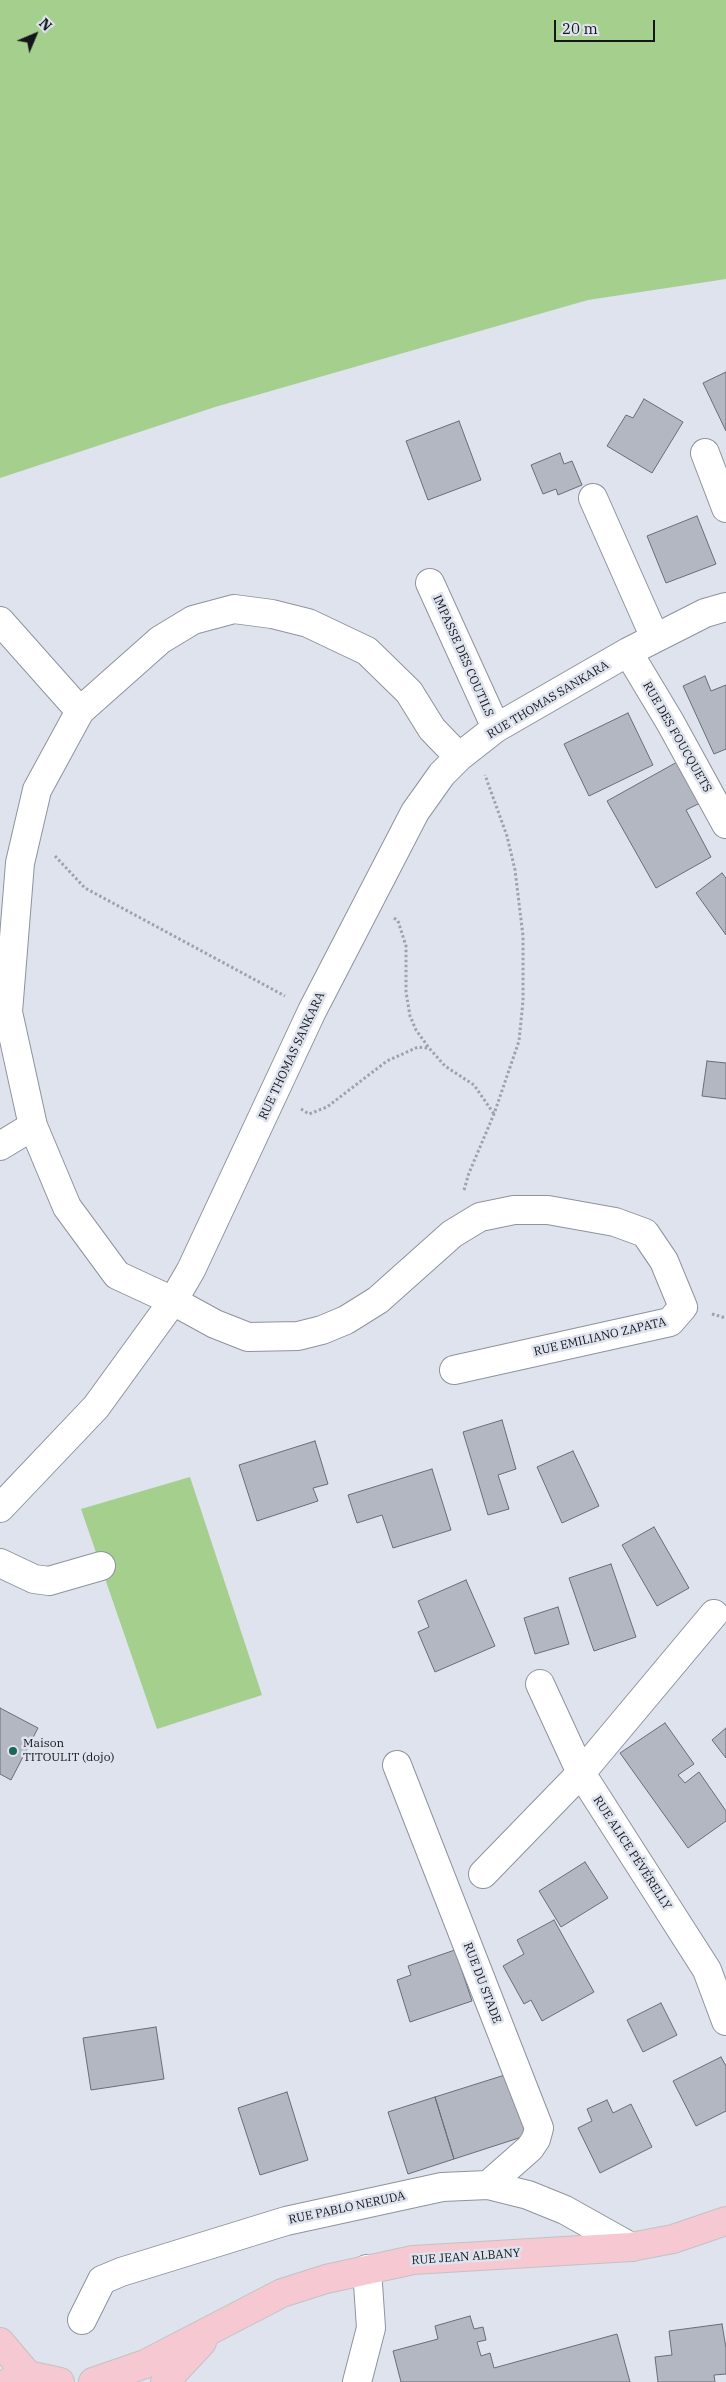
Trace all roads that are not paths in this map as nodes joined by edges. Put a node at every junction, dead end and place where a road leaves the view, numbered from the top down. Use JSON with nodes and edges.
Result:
{"nodes":[{"id":1,"x":706,"y":453,"type":"dead end"},
{"id":2,"x":593,"y":498,"type":"dead end"},
{"id":3,"x":726,"y":508,"type":"edge"},
{"id":4,"x":430,"y":583,"type":"dead end"},
{"id":5,"x":726,"y":607,"type":"edge"},
{"id":6,"x":0,"y":621,"type":"edge"},
{"id":7,"x":654,"y":638,"type":"junction"},
{"id":8,"x":628,"y":652,"type":"junction"},
{"id":9,"x":80,"y":711,"type":"junction"},
{"id":10,"x":496,"y":728,"type":"junction"},
{"id":11,"x":466,"y":752,"type":"junction"},
{"id":12,"x":726,"y":824,"type":"edge"},
{"id":13,"x":4,"y":1014,"type":"edge"},
{"id":14,"x":33,"y":1126,"type":"junction"},
{"id":15,"x":0,"y":1146,"type":"edge"},
{"id":16,"x":173,"y":1301,"type":"junction"},
{"id":17,"x":454,"y":1370,"type":"dead end"},
{"id":18,"x":0,"y":1508,"type":"edge"},
{"id":19,"x":0,"y":1563,"type":"edge"},
{"id":20,"x":101,"y":1566,"type":"dead end"},
{"id":21,"x":714,"y":1614,"type":"dead end"},
{"id":22,"x":540,"y":1684,"type":"dead end"},
{"id":23,"x":397,"y":1765,"type":"dead end"},
{"id":24,"x":581,"y":1773,"type":"junction"},
{"id":25,"x":482,"y":1874,"type":"dead end"},
{"id":26,"x":726,"y":2021,"type":"edge"},
{"id":27,"x":488,"y":2185,"type":"junction"},
{"id":28,"x":726,"y":2221,"type":"edge"},
{"id":29,"x":631,"y":2247,"type":"junction"},
{"id":30,"x":366,"y":2269,"type":"junction"},
{"id":31,"x":82,"y":2320,"type":"dead end"},
{"id":32,"x":216,"y":2329,"type":"junction"},
{"id":33,"x":0,"y":2342,"type":"edge"},
{"id":34,"x":18,"y":2378,"type":"edge"},
{"id":35,"x":60,"y":2382,"type":"edge"},
{"id":36,"x":93,"y":2382,"type":"edge"},
{"id":37,"x":165,"y":2382,"type":"edge"},
{"id":38,"x":357,"y":2382,"type":"edge"}],
"edges":[{"from":1,"to":3,"type":"street"},
{"from":2,"to":7,"type":"street"},
{"from":4,"to":10,"type":"street","name":"IMPASSE DES COUTILS"},
{"from":5,"to":7,"type":"street"},
{"from":6,"to":9,"type":"street"},
{"from":7,"to":8,"type":"street"},
{"from":8,"to":10,"type":"street","name":"RUE THOMAS SANKARA"},
{"from":8,"to":12,"type":"street","name":"RUE DES FOUCQUETS"},
{"from":9,"to":11,"type":"street","name":"RUE EMILIANO ZAPATA"},
{"from":9,"to":13,"type":"street","name":"RUE EMILIANO ZAPATA"},
{"from":10,"to":11,"type":"street","name":"RUE THOMAS SANKARA"},
{"from":11,"to":16,"type":"street","name":"RUE THOMAS SANKARA"},
{"from":13,"to":14,"type":"street","name":"RUE EMILIANO ZAPATA"},
{"from":14,"to":15,"type":"street"},
{"from":14,"to":16,"type":"street","name":"RUE EMILIANO ZAPATA"},
{"from":16,"to":17,"type":"street","name":"RUE EMILIANO ZAPATA"},
{"from":16,"to":18,"type":"street","name":"RUE THOMAS SANKARA"},
{"from":19,"to":20,"type":"street"},
{"from":21,"to":24,"type":"street"},
{"from":22,"to":24,"type":"street","name":"RUE ALICE PÉVÉRELLY"},
{"from":23,"to":27,"type":"street","name":"RUE DU STADE"},
{"from":24,"to":25,"type":"street"},
{"from":24,"to":26,"type":"street","name":"RUE ALICE PÉVÉRELLY"},
{"from":27,"to":29,"type":"street","name":"RUE PABLO NERUDA"},
{"from":27,"to":31,"type":"street","name":"RUE PABLO NERUDA"},
{"from":28,"to":29,"type":"main road","name":"RUE JEAN ALBANY"},
{"from":29,"to":30,"type":"main road","name":"RUE JEAN ALBANY"},
{"from":30,"to":32,"type":"main road","name":"RUE JEAN ALBANY"},
{"from":30,"to":38,"type":"street"},
{"from":32,"to":36,"type":"main road","name":"RUE JEAN ALBANY"},
{"from":32,"to":37,"type":"main road","name":"RUE JEAN ALBANY"},
{"from":33,"to":34,"type":"main road"},
{"from":34,"to":35,"type":"main road"}]}
